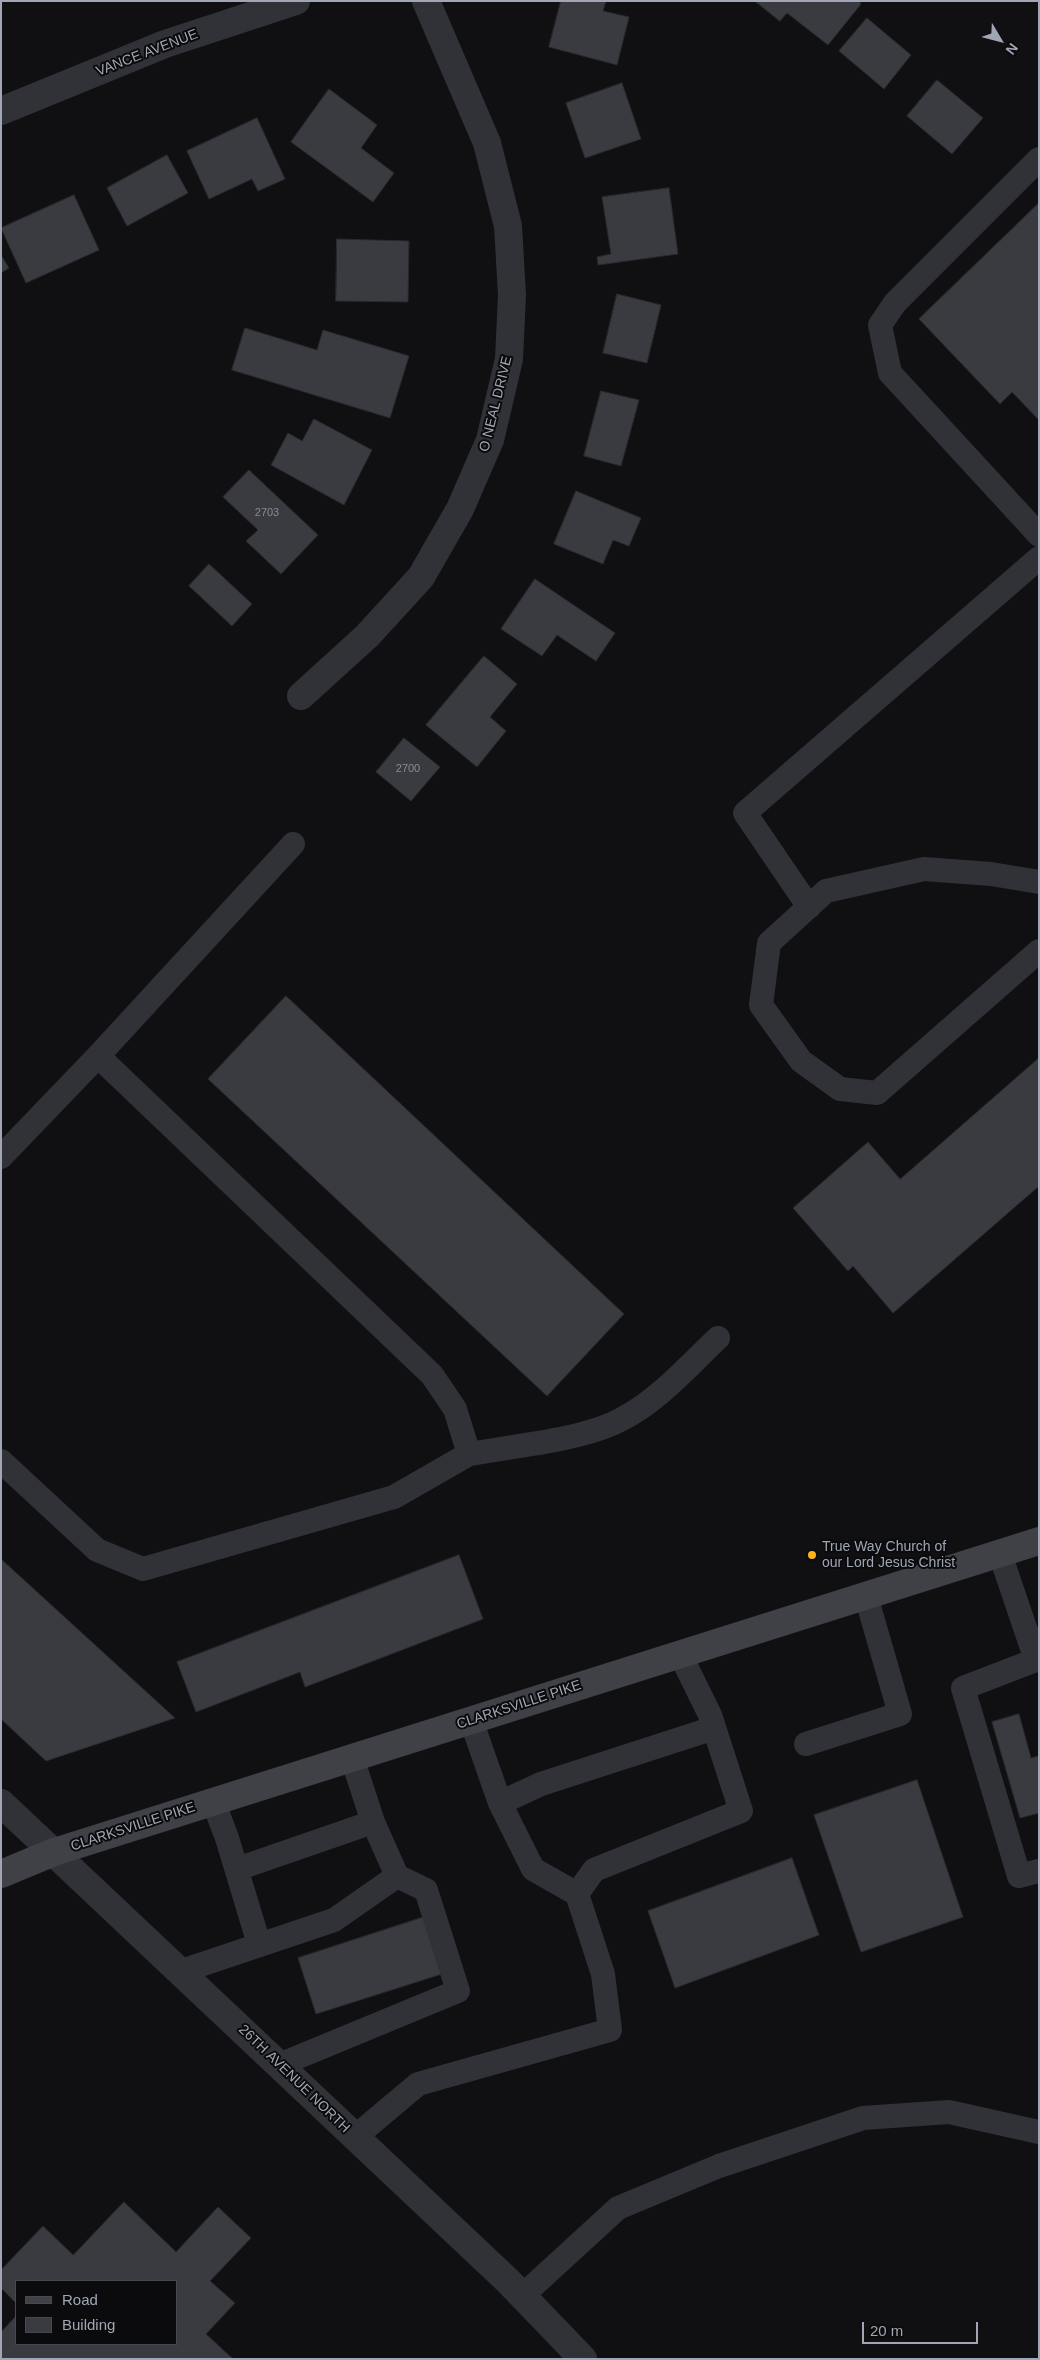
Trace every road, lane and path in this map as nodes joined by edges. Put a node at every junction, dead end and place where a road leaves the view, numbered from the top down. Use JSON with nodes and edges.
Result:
{"nodes":[{"id":1,"x":296,"y":1,"type":"edge"},
{"id":2,"x":426,"y":1,"type":"edge"},
{"id":3,"x":1,"y":111,"type":"edge"},
{"id":4,"x":1039,"y":159,"type":"edge"},
{"id":5,"x":1039,"y":535,"type":"edge"},
{"id":6,"x":1039,"y":558,"type":"edge"},
{"id":7,"x":301,"y":696,"type":"dead end"},
{"id":8,"x":293,"y":844,"type":"dead end"},
{"id":9,"x":1039,"y":882,"type":"edge"},
{"id":10,"x":809,"y":907,"type":"junction"},
{"id":11,"x":1039,"y":951,"type":"edge"},
{"id":12,"x":98,"y":1056,"type":"junction"},
{"id":13,"x":1,"y":1157,"type":"edge"},
{"id":14,"x":718,"y":1338,"type":"dead end"},
{"id":15,"x":469,"y":1454,"type":"junction"},
{"id":16,"x":1,"y":1461,"type":"edge"},
{"id":17,"x":1039,"y":1541,"type":"edge"},
{"id":18,"x":1000,"y":1554,"type":"junction"},
{"id":19,"x":866,"y":1596,"type":"junction"},
{"id":20,"x":680,"y":1654,"type":"junction"},
{"id":21,"x":1037,"y":1660,"type":"edge"},
{"id":22,"x":471,"y":1720,"type":"junction"},
{"id":23,"x":714,"y":1728,"type":"junction"},
{"id":24,"x":806,"y":1744,"type":"dead end"},
{"id":25,"x":352,"y":1758,"type":"junction"},
{"id":26,"x":213,"y":1802,"type":"junction"},
{"id":27,"x":1,"y":1803,"type":"edge"},
{"id":28,"x":500,"y":1804,"type":"junction"},
{"id":29,"x":373,"y":1822,"type":"junction"},
{"id":30,"x":54,"y":1852,"type":"junction"},
{"id":31,"x":236,"y":1869,"type":"junction"},
{"id":32,"x":1039,"y":1871,"type":"edge"},
{"id":33,"x":1,"y":1874,"type":"edge"},
{"id":34,"x":397,"y":1876,"type":"junction"},
{"id":35,"x":577,"y":1894,"type":"junction"},
{"id":36,"x":259,"y":1944,"type":"junction"},
{"id":37,"x":182,"y":1971,"type":"junction"},
{"id":38,"x":279,"y":2065,"type":"junction"},
{"id":39,"x":1039,"y":2132,"type":"edge"},
{"id":40,"x":355,"y":2137,"type":"junction"},
{"id":41,"x":522,"y":2296,"type":"junction"},
{"id":42,"x":584,"y":2359,"type":"edge"}],
"edges":[{"from":1,"to":3,"type":"street","name":"VANCE AVENUE"},
{"from":2,"to":7,"type":"street","name":"O NEAL DRIVE"},
{"from":4,"to":5,"type":"lane"},
{"from":6,"to":10,"type":"lane"},
{"from":8,"to":12,"type":"lane"},
{"from":9,"to":10,"type":"lane"},
{"from":10,"to":11,"type":"lane"},
{"from":12,"to":13,"type":"lane"},
{"from":12,"to":15,"type":"lane"},
{"from":14,"to":15,"type":"lane"},
{"from":15,"to":16,"type":"lane"},
{"from":17,"to":18,"type":"main road","name":"CLARKSVILLE PIKE"},
{"from":18,"to":19,"type":"main road","name":"CLARKSVILLE PIKE"},
{"from":18,"to":21,"type":"lane"},
{"from":19,"to":20,"type":"main road","name":"CLARKSVILLE PIKE"},
{"from":19,"to":24,"type":"lane"},
{"from":20,"to":22,"type":"main road","name":"CLARKSVILLE PIKE"},
{"from":20,"to":23,"type":"lane"},
{"from":21,"to":32,"type":"lane"},
{"from":22,"to":25,"type":"main road","name":"CLARKSVILLE PIKE"},
{"from":22,"to":28,"type":"lane"},
{"from":23,"to":28,"type":"lane"},
{"from":23,"to":35,"type":"lane"},
{"from":25,"to":26,"type":"main road","name":"CLARKSVILLE PIKE"},
{"from":25,"to":29,"type":"lane"},
{"from":26,"to":30,"type":"main road","name":"CLARKSVILLE PIKE"},
{"from":26,"to":31,"type":"lane"},
{"from":27,"to":30,"type":"street","name":"26TH AVENUE NORTH"},
{"from":28,"to":35,"type":"lane"},
{"from":29,"to":31,"type":"lane"},
{"from":29,"to":34,"type":"lane"},
{"from":30,"to":33,"type":"main road","name":"CLARKSVILLE PIKE"},
{"from":30,"to":37,"type":"street","name":"26TH AVENUE NORTH"},
{"from":31,"to":36,"type":"lane"},
{"from":34,"to":36,"type":"lane"},
{"from":34,"to":38,"type":"lane"},
{"from":35,"to":40,"type":"lane"},
{"from":36,"to":37,"type":"lane"},
{"from":37,"to":38,"type":"street","name":"26TH AVENUE NORTH"},
{"from":38,"to":40,"type":"street","name":"26TH AVENUE NORTH"},
{"from":39,"to":41,"type":"lane"},
{"from":40,"to":41,"type":"street","name":"26TH AVENUE NORTH"},
{"from":41,"to":42,"type":"street","name":"26TH AVENUE NORTH"}]}
